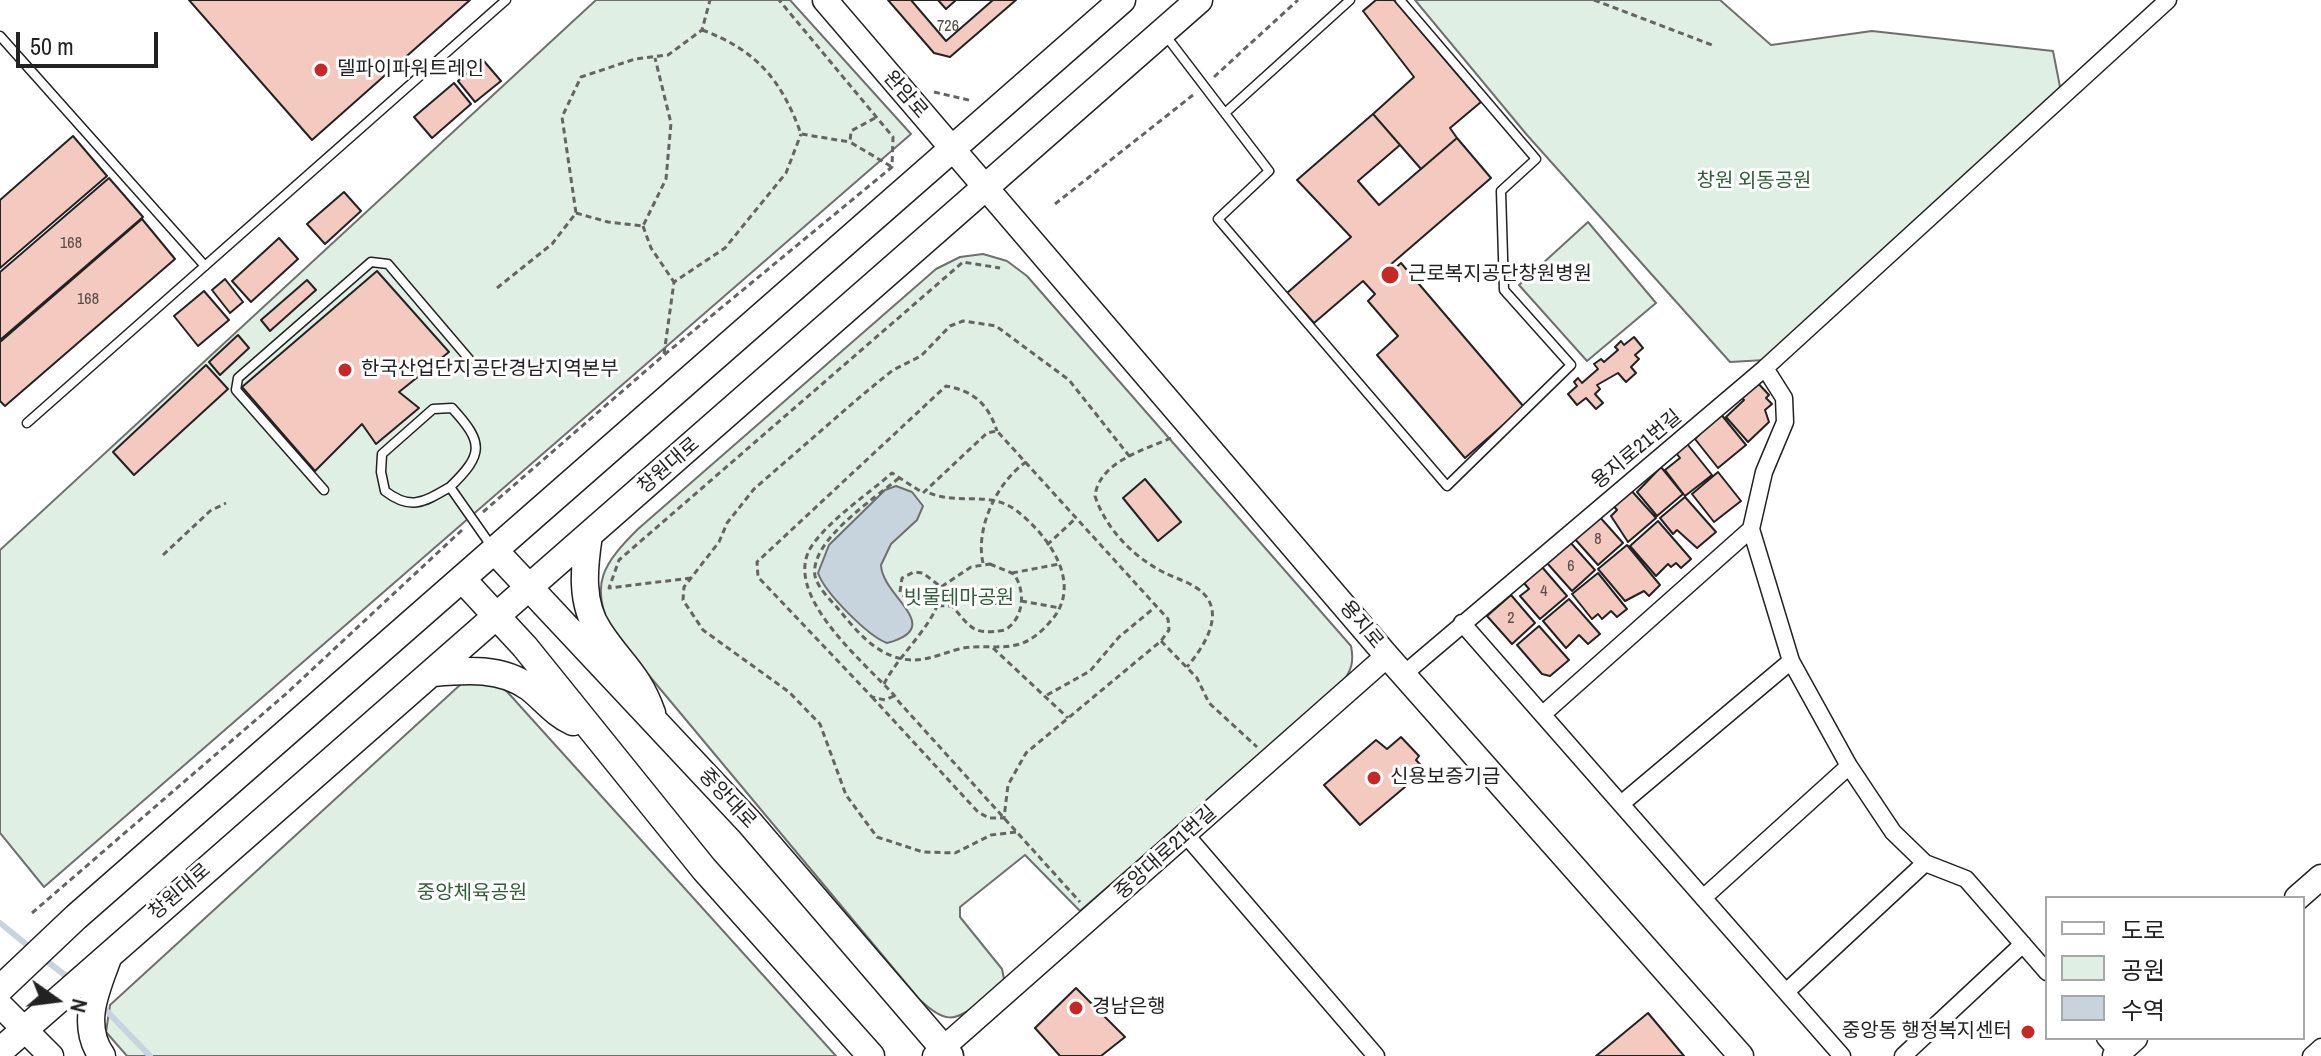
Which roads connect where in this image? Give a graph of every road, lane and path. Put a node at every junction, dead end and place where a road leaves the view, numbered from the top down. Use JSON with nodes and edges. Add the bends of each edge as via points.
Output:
{"nodes":[{"id":1,"x":506,"y":0,"type":"edge"},
{"id":2,"x":710,"y":0,"type":"edge"},
{"id":3,"x":779,"y":0,"type":"edge"},
{"id":4,"x":825,"y":0,"type":"edge"},
{"id":5,"x":1122,"y":0,"type":"edge"},
{"id":6,"x":1199,"y":0,"type":"edge"},
{"id":7,"x":1298,"y":0,"type":"edge"},
{"id":8,"x":1350,"y":0,"type":"edge"},
{"id":9,"x":1400,"y":0,"type":"edge"},
{"id":10,"x":1594,"y":0,"type":"edge"},
{"id":11,"x":2168,"y":0,"type":"edge"},
{"id":12,"x":702,"y":30,"type":"junction"},
{"id":13,"x":1163,"y":32,"type":"junction"},
{"id":14,"x":0,"y":36,"type":"edge"},
{"id":15,"x":1712,"y":45,"type":"dead end"},
{"id":16,"x":655,"y":57,"type":"junction"},
{"id":17,"x":1205,"y":86,"type":"junction"},
{"id":18,"x":927,"y":90,"type":"dead end"},
{"id":19,"x":979,"y":102,"type":"dead end"},
{"id":20,"x":1225,"y":113,"type":"junction"},
{"id":21,"x":877,"y":117,"type":"junction"},
{"id":22,"x":801,"y":134,"type":"junction"},
{"id":23,"x":850,"y":142,"type":"junction"},
{"id":24,"x":953,"y":149,"type":"junction"},
{"id":25,"x":892,"y":167,"type":"junction"},
{"id":26,"x":988,"y":187,"type":"junction"},
{"id":27,"x":1055,"y":204,"type":"dead end"},
{"id":28,"x":576,"y":213,"type":"junction"},
{"id":29,"x":643,"y":226,"type":"junction"},
{"id":30,"x":205,"y":266,"type":"junction"},
{"id":31,"x":1000,"y":268,"type":"dead end"},
{"id":32,"x":674,"y":282,"type":"junction"},
{"id":33,"x":497,"y":288,"type":"dead end"},
{"id":34,"x":664,"y":355,"type":"junction"},
{"id":35,"x":469,"y":359,"type":"dead end"},
{"id":36,"x":1765,"y":368,"type":"junction"},
{"id":37,"x":27,"y":423,"type":"dead end"},
{"id":38,"x":1193,"y":427,"type":"junction"},
{"id":39,"x":997,"y":431,"type":"junction"},
{"id":40,"x":1130,"y":457,"type":"junction"},
{"id":41,"x":1026,"y":462,"type":"junction"},
{"id":42,"x":899,"y":478,"type":"junction"},
{"id":43,"x":450,"y":487,"type":"junction"},
{"id":44,"x":324,"y":490,"type":"dead end"},
{"id":45,"x":925,"y":491,"type":"junction"},
{"id":46,"x":995,"y":499,"type":"junction"},
{"id":47,"x":226,"y":503,"type":"dead end"},
{"id":48,"x":1076,"y":518,"type":"junction"},
{"id":49,"x":475,"y":519,"type":"junction"},
{"id":50,"x":1751,"y":529,"type":"junction"},
{"id":51,"x":589,"y":535,"type":"junction"},
{"id":52,"x":1047,"y":545,"type":"junction"},
{"id":53,"x":495,"y":551,"type":"junction"},
{"id":54,"x":163,"y":555,"type":"dead end"},
{"id":55,"x":1060,"y":564,"type":"junction"},
{"id":56,"x":983,"y":565,"type":"junction"},
{"id":57,"x":1012,"y":573,"type":"junction"},
{"id":58,"x":691,"y":578,"type":"junction"},
{"id":59,"x":464,"y":581,"type":"junction"},
{"id":60,"x":941,"y":587,"type":"junction"},
{"id":61,"x":529,"y":591,"type":"junction"},
{"id":62,"x":941,"y":595,"type":"junction"},
{"id":63,"x":988,"y":596,"type":"dead end"},
{"id":64,"x":1021,"y":601,"type":"junction"},
{"id":65,"x":939,"y":604,"type":"junction"},
{"id":66,"x":1155,"y":607,"type":"junction"},
{"id":67,"x":1060,"y":608,"type":"junction"},
{"id":68,"x":498,"y":617,"type":"junction"},
{"id":69,"x":1462,"y":623,"type":"junction"},
{"id":70,"x":1161,"y":641,"type":"junction"},
{"id":71,"x":993,"y":648,"type":"junction"},
{"id":72,"x":1387,"y":656,"type":"junction"},
{"id":73,"x":899,"y":657,"type":"junction"},
{"id":74,"x":1791,"y":661,"type":"junction"},
{"id":75,"x":1187,"y":667,"type":"junction"},
{"id":76,"x":433,"y":673,"type":"junction"},
{"id":77,"x":1404,"y":674,"type":"junction"},
{"id":78,"x":884,"y":684,"type":"junction"},
{"id":79,"x":894,"y":695,"type":"junction"},
{"id":80,"x":1047,"y":695,"type":"junction"},
{"id":81,"x":872,"y":697,"type":"junction"},
{"id":82,"x":1543,"y":714,"type":"junction"},
{"id":83,"x":1068,"y":718,"type":"junction"},
{"id":84,"x":656,"y":724,"type":"junction"},
{"id":85,"x":591,"y":730,"type":"junction"},
{"id":86,"x":1268,"y":762,"type":"junction"},
{"id":87,"x":1849,"y":766,"type":"junction"},
{"id":88,"x":1621,"y":804,"type":"junction"},
{"id":89,"x":1004,"y":818,"type":"junction"},
{"id":90,"x":1017,"y":832,"type":"junction"},
{"id":91,"x":1186,"y":835,"type":"junction"},
{"id":92,"x":1925,"y":863,"type":"junction"},
{"id":93,"x":2321,"y":877,"type":"edge"},
{"id":94,"x":2299,"y":896,"type":"edge"},
{"id":95,"x":1703,"y":898,"type":"junction"},
{"id":96,"x":32,"y":913,"type":"dead end"},
{"id":97,"x":1092,"y":918,"type":"junction"},
{"id":98,"x":2023,"y":944,"type":"junction"},
{"id":99,"x":109,"y":955,"type":"junction"},
{"id":100,"x":2045,"y":970,"type":"edge"},
{"id":101,"x":0,"y":989,"type":"edge"},
{"id":102,"x":1786,"y":992,"type":"junction"},
{"id":103,"x":0,"y":1005,"type":"edge"},
{"id":104,"x":29,"y":1026,"type":"junction"},
{"id":105,"x":96,"y":1047,"type":"edge"},
{"id":106,"x":2321,"y":1047,"type":"edge"},
{"id":107,"x":0,"y":1051,"type":"edge"},
{"id":108,"x":942,"y":1054,"type":"edge"},
{"id":109,"x":1739,"y":1055,"type":"edge"},
{"id":110,"x":51,"y":1056,"type":"edge"},
{"id":111,"x":871,"y":1056,"type":"edge"},
{"id":112,"x":1376,"y":1056,"type":"edge"},
{"id":113,"x":1842,"y":1056,"type":"edge"},
{"id":114,"x":1903,"y":1056,"type":"edge"},
{"id":115,"x":2311,"y":1056,"type":"edge"}],
"edges":[{"from":1,"to":30,"type":"lane"},
{"from":2,"to":12,"type":"path"},
{"from":3,"to":21,"type":"path"},
{"from":4,"to":24,"type":"main road","name":"완암로"},
{"from":5,"to":24,"type":"main road"},
{"from":6,"to":13,"type":"main road","name":"창원대로"},
{"from":7,"to":17,"type":"path"},
{"from":8,"to":20,"type":"lane"},
{"from":9,"to":20,"type":"lane","via":[[1536,159],[1501,191],[1504,290],[1571,365],[1447,486],[1218,219],[1269,171]]},
{"from":10,"to":15,"type":"path"},
{"from":11,"to":36,"type":"street","name":"용지로21번길"},
{"from":12,"to":16,"type":"path","via":[[668,55]]},
{"from":12,"to":22,"type":"path","via":[[720,36],[766,68],[787,96]]},
{"from":13,"to":17,"type":"lane"},
{"from":13,"to":26,"type":"main road","name":"창원대로"},
{"from":14,"to":30,"type":"lane"},
{"from":16,"to":28,"type":"path","via":[[581,77],[562,117]]},
{"from":16,"to":29,"type":"path","via":[[671,123],[666,179]]},
{"from":17,"to":20,"type":"lane"},
{"from":17,"to":27,"type":"path"},
{"from":18,"to":19,"type":"path"},
{"from":21,"to":23,"type":"path","via":[[851,131]]},
{"from":21,"to":25,"type":"path","via":[[893,137]]},
{"from":22,"to":23,"type":"path"},
{"from":22,"to":32,"type":"path","via":[[786,173],[725,248]]},
{"from":23,"to":25,"type":"path"},
{"from":24,"to":26,"type":"main road","name":"완암로"},
{"from":24,"to":53,"type":"main road"},
{"from":25,"to":34,"type":"path"},
{"from":26,"to":38,"type":"main road","name":"용지로"},
{"from":26,"to":51,"type":"main road","name":"창원대로"},
{"from":28,"to":29,"type":"path"},
{"from":28,"to":33,"type":"path","via":[[552,244]]},
{"from":29,"to":32,"type":"path"},
{"from":30,"to":37,"type":"lane"},
{"from":31,"to":58,"type":"path","via":[[963,262],[619,560],[609,588]]},
{"from":32,"to":34,"type":"path"},
{"from":34,"to":49,"type":"path"},
{"from":35,"to":44,"type":"lane","via":[[388,264],[371,262],[238,378],[236,390]]},
{"from":36,"to":50,"type":"street","via":[[1784,398],[1785,422],[1764,472]]},
{"from":36,"to":69,"type":"street","name":"용지로21번길"},
{"from":38,"to":40,"type":"path"},
{"from":38,"to":72,"type":"main road","name":"용지로"},
{"from":39,"to":41,"type":"path"},
{"from":39,"to":45,"type":"path","via":[[987,433]]},
{"from":39,"to":81,"type":"path","via":[[980,400],[946,386],[757,562],[758,577]]},
{"from":40,"to":58,"type":"path","via":[[1069,380],[996,326],[963,321],[950,326],[921,356],[893,370],[754,489]]},
{"from":40,"to":75,"type":"path","via":[[1100,477],[1095,496],[1107,523],[1137,555],[1204,594],[1211,607],[1208,638]]},
{"from":41,"to":46,"type":"path"},
{"from":41,"to":48,"type":"path"},
{"from":42,"to":45,"type":"path"},
{"from":42,"to":73,"type":"path","via":[[839,528],[815,568],[819,586],[858,632]]},
{"from":42,"to":78,"type":"path","via":[[892,473],[818,538],[803,568],[817,608]]},
{"from":43,"to":43,"type":"lane","via":[[473,465],[478,447],[472,430],[452,408],[433,409],[382,454],[385,491],[400,503],[423,502]]},
{"from":43,"to":49,"type":"lane"},
{"from":45,"to":46,"type":"path","via":[[957,502]]},
{"from":46,"to":52,"type":"path","via":[[1018,511]]},
{"from":46,"to":56,"type":"path","via":[[981,545]]},
{"from":47,"to":54,"type":"path","via":[[210,511]]},
{"from":48,"to":52,"type":"path"},
{"from":48,"to":66,"type":"path"},
{"from":49,"to":53,"type":"lane"},
{"from":49,"to":96,"type":"path","via":[[287,693]]},
{"from":50,"to":74,"type":"street"},
{"from":50,"to":82,"type":"street"},
{"from":51,"to":61,"type":"main road","name":"창원대로"},
{"from":51,"to":84,"type":"main road","via":[[584,575],[590,615],[641,682]]},
{"from":52,"to":55,"type":"path"},
{"from":53,"to":59,"type":"main road"},
{"from":53,"to":61,"type":"main road","name":"중앙대로"},
{"from":55,"to":57,"type":"path"},
{"from":55,"to":67,"type":"path","via":[[1066,581]]},
{"from":56,"to":57,"type":"path"},
{"from":56,"to":60,"type":"path"},
{"from":57,"to":64,"type":"path","via":[[1022,591]]},
{"from":58,"to":90,"type":"path","via":[[683,600],[689,613],[724,648],[789,692],[820,724],[846,795],[877,837],[923,852],[955,853],[991,835]]},
{"from":59,"to":68,"type":"main road"},
{"from":59,"to":101,"type":"main road"},
{"from":60,"to":62,"type":"path"},
{"from":60,"to":65,"type":"path","via":[[914,572],[899,586],[912,605]]},
{"from":61,"to":68,"type":"main road","name":"창원대로"},
{"from":61,"to":84,"type":"main road","name":"중앙대로"},
{"from":62,"to":63,"type":"path"},
{"from":62,"to":65,"type":"path"},
{"from":64,"to":65,"type":"path","via":[[1011,627],[995,632],[965,625],[952,606]]},
{"from":64,"to":67,"type":"path"},
{"from":65,"to":73,"type":"path"},
{"from":66,"to":70,"type":"path","via":[[1170,625]]},
{"from":66,"to":80,"type":"path","via":[[1090,671]]},
{"from":67,"to":71,"type":"path","via":[[1031,639]]},
{"from":68,"to":76,"type":"main road","name":"창원대로"},
{"from":68,"to":85,"type":"main road"},
{"from":69,"to":77,"type":"street","name":"용지로21번길"},
{"from":69,"to":82,"type":"street"},
{"from":70,"to":75,"type":"path"},
{"from":70,"to":83,"type":"path"},
{"from":71,"to":73,"type":"path","via":[[961,648],[921,660]]},
{"from":71,"to":80,"type":"path"},
{"from":72,"to":77,"type":"main road","name":"용지로"},
{"from":72,"to":86,"type":"street","name":"중앙대로21번길"},
{"from":73,"to":78,"type":"path"},
{"from":74,"to":87,"type":"street"},
{"from":74,"to":88,"type":"street"},
{"from":75,"to":86,"type":"path","via":[[1209,703],[1245,733]]},
{"from":76,"to":85,"type":"main road","via":[[481,671],[513,678],[558,715]]},
{"from":76,"to":99,"type":"main road","name":"창원대로"},
{"from":77,"to":109,"type":"main road","name":"용지로"},
{"from":78,"to":79,"type":"path"},
{"from":79,"to":81,"type":"path","via":[[885,700]]},
{"from":79,"to":89,"type":"path"},
{"from":80,"to":83,"type":"path"},
{"from":81,"to":89,"type":"path","via":[[978,812]]},
{"from":82,"to":88,"type":"street"},
{"from":83,"to":89,"type":"path","via":[[1019,763],[1005,797]]},
{"from":84,"to":108,"type":"main road","name":"중앙대로","via":[[749,822]]},
{"from":85,"to":111,"type":"main road","via":[[704,869]]},
{"from":86,"to":91,"type":"street","name":"중앙대로21번길"},
{"from":87,"to":92,"type":"street","via":[[1893,832]]},
{"from":87,"to":95,"type":"street"},
{"from":88,"to":95,"type":"street"},
{"from":89,"to":90,"type":"path"},
{"from":90,"to":97,"type":"path"},
{"from":91,"to":97,"type":"street","name":"중앙대로21번길"},
{"from":91,"to":112,"type":"street"},
{"from":92,"to":98,"type":"street","via":[[1966,879]]},
{"from":92,"to":102,"type":"street"},
{"from":93,"to":94,"type":"main road"},
{"from":95,"to":102,"type":"street"},
{"from":97,"to":108,"type":"street","name":"중앙대로21번길"},
{"from":98,"to":100,"type":"street"},
{"from":98,"to":114,"type":"street"},
{"from":99,"to":104,"type":"main road","name":"창원대로"},
{"from":99,"to":105,"type":"main road","via":[[91,1012]]},
{"from":102,"to":113,"type":"street"},
{"from":103,"to":104,"type":"main road"},
{"from":104,"to":107,"type":"main road"},
{"from":104,"to":110,"type":"main road"},
{"from":106,"to":115,"type":"street"}]}
